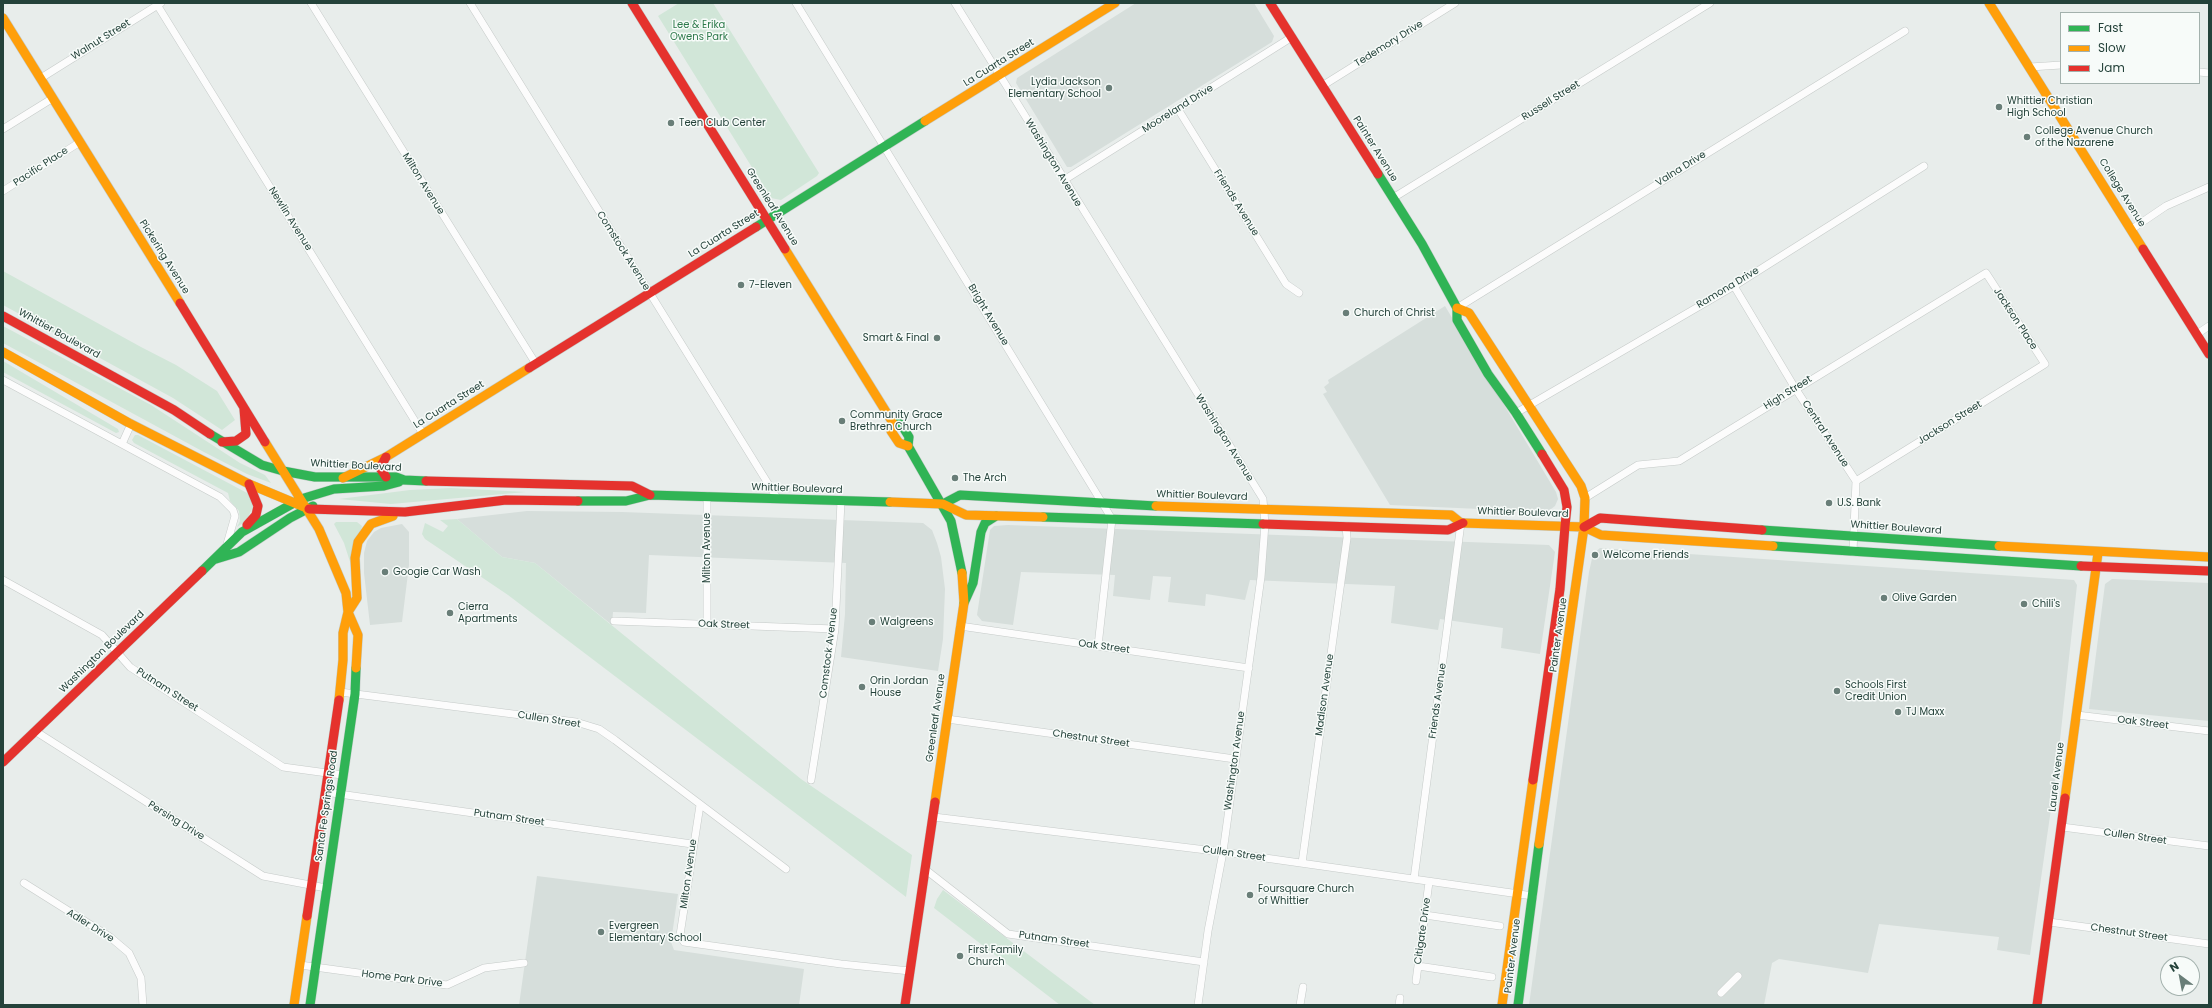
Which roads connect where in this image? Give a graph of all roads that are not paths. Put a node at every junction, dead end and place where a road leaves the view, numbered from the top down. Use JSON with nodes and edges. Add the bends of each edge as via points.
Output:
{"nodes":[{"id":1,"x":311,"y":3,"type":"edge"},
{"id":2,"x":470,"y":3,"type":"edge"},
{"id":3,"x":632,"y":3,"type":"edge"},
{"id":4,"x":796,"y":3,"type":"edge"},
{"id":5,"x":955,"y":3,"type":"edge"},
{"id":6,"x":1270,"y":3,"type":"edge"},
{"id":7,"x":1455,"y":3,"type":"edge"},
{"id":8,"x":1710,"y":3,"type":"edge"},
{"id":9,"x":1989,"y":3,"type":"edge"},
{"id":10,"x":158,"y":4,"type":"edge"},
{"id":11,"x":1112,"y":4,"type":"edge"},
{"id":12,"x":3,"y":18,"type":"edge"},
{"id":13,"x":1905,"y":31,"type":"dead end"},
{"id":14,"x":1292,"y":37,"type":"junction"},
{"id":15,"x":2060,"y":66,"type":"edge"},
{"id":16,"x":2030,"y":67,"type":"junction"},
{"id":17,"x":1000,"y":75,"type":"junction"},
{"id":18,"x":41,"y":78,"type":"junction"},
{"id":19,"x":1322,"y":86,"type":"junction"},
{"id":20,"x":53,"y":98,"type":"junction"},
{"id":21,"x":1178,"y":109,"type":"junction"},
{"id":22,"x":3,"y":129,"type":"edge"},
{"id":23,"x":80,"y":142,"type":"junction"},
{"id":24,"x":886,"y":146,"type":"junction"},
{"id":25,"x":1924,"y":166,"type":"dead end"},
{"id":26,"x":1064,"y":180,"type":"junction"},
{"id":27,"x":2209,"y":187,"type":"edge"},
{"id":28,"x":3,"y":191,"type":"edge"},
{"id":29,"x":1393,"y":198,"type":"junction"},
{"id":30,"x":767,"y":220,"type":"junction"},
{"id":31,"x":2132,"y":230,"type":"junction"},
{"id":32,"x":1986,"y":273,"type":"joint"},
{"id":33,"x":1734,"y":286,"type":"junction"},
{"id":34,"x":650,"y":293,"type":"junction"},
{"id":35,"x":1299,"y":294,"type":"dead end"},
{"id":36,"x":1457,"y":308,"type":"junction"},
{"id":37,"x":3,"y":316,"type":"edge"},
{"id":38,"x":2209,"y":326,"type":"edge"},
{"id":39,"x":2197,"y":334,"type":"junction"},
{"id":40,"x":3,"y":352,"type":"edge"},
{"id":41,"x":2209,"y":354,"type":"edge"},
{"id":42,"x":536,"y":364,"type":"junction"},
{"id":43,"x":2045,"y":364,"type":"joint"},
{"id":44,"x":3,"y":380,"type":"edge"},
{"id":45,"x":1795,"y":388,"type":"junction"},
{"id":46,"x":1529,"y":404,"type":"junction"},
{"id":47,"x":244,"y":409,"type":"junction"},
{"id":48,"x":1516,"y":413,"type":"junction"},
{"id":49,"x":131,"y":424,"type":"junction"},
{"id":50,"x":423,"y":434,"type":"junction"},
{"id":51,"x":222,"y":442,"type":"junction"},
{"id":52,"x":122,"y":444,"type":"junction"},
{"id":53,"x":386,"y":457,"type":"junction"},
{"id":54,"x":283,"y":471,"type":"junction"},
{"id":55,"x":341,"y":478,"type":"junction"},
{"id":56,"x":1856,"y":481,"type":"junction"},
{"id":57,"x":385,"y":482,"type":"junction"},
{"id":58,"x":249,"y":484,"type":"junction"},
{"id":59,"x":650,"y":495,"type":"junction"},
{"id":60,"x":707,"y":496,"type":"junction"},
{"id":61,"x":777,"y":498,"type":"junction"},
{"id":62,"x":1585,"y":498,"type":"junction"},
{"id":63,"x":297,"y":500,"type":"junction"},
{"id":64,"x":841,"y":501,"type":"junction"},
{"id":65,"x":943,"y":504,"type":"junction"},
{"id":66,"x":1103,"y":504,"type":"junction"},
{"id":67,"x":307,"y":509,"type":"junction"},
{"id":68,"x":1264,"y":509,"type":"junction"},
{"id":69,"x":405,"y":512,"type":"junction"},
{"id":70,"x":996,"y":516,"type":"junction"},
{"id":71,"x":1112,"y":519,"type":"junction"},
{"id":72,"x":1461,"y":523,"type":"junction"},
{"id":73,"x":1265,"y":524,"type":"junction"},
{"id":74,"x":1346,"y":526,"type":"junction"},
{"id":75,"x":1565,"y":526,"type":"junction"},
{"id":76,"x":1584,"y":527,"type":"junction"},
{"id":77,"x":242,"y":532,"type":"junction"},
{"id":78,"x":1854,"y":536,"type":"junction"},
{"id":79,"x":225,"y":548,"type":"junction"},
{"id":80,"x":1853,"y":552,"type":"junction"},
{"id":81,"x":2098,"y":553,"type":"junction"},
{"id":82,"x":2209,"y":557,"type":"edge"},
{"id":83,"x":216,"y":559,"type":"junction"},
{"id":84,"x":2096,"y":567,"type":"junction"},
{"id":85,"x":2209,"y":571,"type":"edge"},
{"id":86,"x":3,"y":580,"type":"edge"},
{"id":87,"x":964,"y":603,"type":"junction"},
{"id":88,"x":348,"y":612,"type":"junction"},
{"id":89,"x":614,"y":621,"type":"dead end"},
{"id":90,"x":706,"y":624,"type":"junction"},
{"id":91,"x":960,"y":626,"type":"junction"},
{"id":92,"x":835,"y":628,"type":"junction"},
{"id":93,"x":1098,"y":646,"type":"junction"},
{"id":94,"x":117,"y":652,"type":"junction"},
{"id":95,"x":1249,"y":668,"type":"junction"},
{"id":96,"x":340,"y":692,"type":"junction"},
{"id":97,"x":355,"y":694,"type":"junction"},
{"id":98,"x":2077,"y":715,"type":"junction"},
{"id":99,"x":946,"y":720,"type":"junction"},
{"id":100,"x":35,"y":731,"type":"junction"},
{"id":101,"x":2209,"y":731,"type":"edge"},
{"id":102,"x":1235,"y":759,"type":"junction"},
{"id":103,"x":3,"y":762,"type":"edge"},
{"id":104,"x":326,"y":773,"type":"junction"},
{"id":105,"x":342,"y":775,"type":"junction"},
{"id":106,"x":811,"y":780,"type":"dead end"},
{"id":107,"x":325,"y":792,"type":"junction"},
{"id":108,"x":340,"y":794,"type":"junction"},
{"id":109,"x":1531,"y":803,"type":"junction"},
{"id":110,"x":700,"y":805,"type":"junction"},
{"id":111,"x":934,"y":817,"type":"junction"},
{"id":112,"x":2062,"y":827,"type":"junction"},
{"id":113,"x":692,"y":844,"type":"junction"},
{"id":114,"x":2209,"y":846,"type":"edge"},
{"id":115,"x":1538,"y":851,"type":"junction"},
{"id":116,"x":1223,"y":852,"type":"junction"},
{"id":117,"x":1302,"y":863,"type":"junction"},
{"id":118,"x":786,"y":869,"type":"dead end"},
{"id":119,"x":926,"y":870,"type":"junction"},
{"id":120,"x":1414,"y":879,"type":"junction"},
{"id":121,"x":1429,"y":882,"type":"junction"},
{"id":122,"x":24,"y":883,"type":"dead end"},
{"id":123,"x":311,"y":885,"type":"junction"},
{"id":124,"x":326,"y":888,"type":"junction"},
{"id":125,"x":1519,"y":894,"type":"junction"},
{"id":126,"x":1533,"y":896,"type":"junction"},
{"id":127,"x":1425,"y":915,"type":"junction"},
{"id":128,"x":2049,"y":922,"type":"junction"},
{"id":129,"x":1500,"y":926,"type":"dead end"},
{"id":130,"x":2209,"y":944,"type":"edge"},
{"id":131,"x":1204,"y":962,"type":"junction"},
{"id":132,"x":524,"y":963,"type":"dead end"},
{"id":133,"x":300,"y":965,"type":"junction"},
{"id":134,"x":1418,"y":966,"type":"junction"},
{"id":135,"x":315,"y":968,"type":"junction"},
{"id":136,"x":910,"y":971,"type":"junction"},
{"id":137,"x":1738,"y":976,"type":"dead end"},
{"id":138,"x":1492,"y":977,"type":"dead end"},
{"id":139,"x":1416,"y":981,"type":"dead end"},
{"id":140,"x":1303,"y":987,"type":"dead end"},
{"id":141,"x":1721,"y":993,"type":"dead end"},
{"id":142,"x":143,"y":1005,"type":"edge"},
{"id":143,"x":294,"y":1005,"type":"edge"},
{"id":144,"x":310,"y":1005,"type":"edge"},
{"id":145,"x":905,"y":1005,"type":"edge"},
{"id":146,"x":1198,"y":1005,"type":"edge"},
{"id":147,"x":1300,"y":1005,"type":"edge"},
{"id":148,"x":1502,"y":1005,"type":"edge"},
{"id":149,"x":1518,"y":1005,"type":"edge"},
{"id":150,"x":2038,"y":1005,"type":"edge"}],
"edges":[{"from":1,"to":42,"type":"street","name":"Milton Avenue"},
{"from":2,"to":34,"type":"street","name":"Comstock Avenue"},
{"from":3,"to":30,"type":"main road","name":"Greenleaf Avenue"},
{"from":4,"to":24,"type":"street","name":"Bright Avenue"},
{"from":5,"to":17,"type":"street","name":"Washington Avenue"},
{"from":6,"to":14,"type":"main road","name":"Painter Avenue"},
{"from":7,"to":19,"type":"street","name":"Tedemory Drive"},
{"from":8,"to":29,"type":"street","name":"Russell Street"},
{"from":9,"to":16,"type":"main road","name":"College Avenue"},
{"from":10,"to":18,"type":"street","name":"Walnut Street"},
{"from":10,"to":50,"type":"street","name":"Newlin Avenue"},
{"from":11,"to":17,"type":"main road","name":"La Cuarta Street"},
{"from":12,"to":18,"type":"main road","name":"Pickering Avenue"},
{"from":13,"to":36,"type":"street","name":"Valna Drive"},
{"from":14,"to":19,"type":"main road","name":"Painter Avenue"},
{"from":14,"to":21,"type":"street","name":"Mooreland Drive"},
{"from":15,"to":16,"type":"street"},
{"from":16,"to":31,"type":"main road","name":"College Avenue"},
{"from":17,"to":24,"type":"main road","name":"La Cuarta Street"},
{"from":17,"to":26,"type":"street","name":"Washington Avenue"},
{"from":18,"to":20,"type":"main road","name":"Pickering Avenue"},
{"from":19,"to":29,"type":"main road","name":"Painter Avenue"},
{"from":20,"to":22,"type":"street"},
{"from":20,"to":23,"type":"main road","name":"Pickering Avenue"},
{"from":21,"to":26,"type":"street","name":"Mooreland Drive"},
{"from":21,"to":35,"type":"street","name":"Friends Avenue","via":[[1286,284]]},
{"from":23,"to":28,"type":"street","name":"Pacific Place"},
{"from":23,"to":47,"type":"main road","name":"Pickering Avenue"},
{"from":24,"to":30,"type":"main road","name":"La Cuarta Street"},
{"from":24,"to":66,"type":"street","name":"Bright Avenue"},
{"from":25,"to":33,"type":"street","name":"Ramona Drive"},
{"from":26,"to":68,"type":"street","name":"Washington Avenue","via":[[1263,499]]},
{"from":27,"to":31,"type":"street","via":[[2166,206]]},
{"from":29,"to":36,"type":"main road","name":"Painter Avenue"},
{"from":30,"to":34,"type":"main road","name":"La Cuarta Street"},
{"from":30,"to":65,"type":"main road","name":"Greenleaf Avenue","via":[[893,423],[891,431],[899,443],[908,446]]},
{"from":31,"to":39,"type":"main road","name":"College Avenue"},
{"from":32,"to":43,"type":"street","name":"Jackson Place"},
{"from":32,"to":45,"type":"street","name":"High Street"},
{"from":33,"to":45,"type":"street","name":"Central Avenue"},
{"from":33,"to":46,"type":"street","name":"Ramona Drive"},
{"from":34,"to":42,"type":"main road","name":"La Cuarta Street"},
{"from":34,"to":61,"type":"street","name":"Comstock Avenue"},
{"from":36,"to":46,"type":"main road","name":"Painter Avenue","via":[[1469,313]]},
{"from":36,"to":48,"type":"main road","name":"Painter Avenue","via":[[1457,320],[1488,374]]},
{"from":37,"to":51,"type":"main road","name":"Whittier Boulevard","via":[[174,410]]},
{"from":38,"to":39,"type":"street"},
{"from":39,"to":41,"type":"main road","name":"College Avenue"},
{"from":40,"to":49,"type":"main road","name":"Whittier Boulevard"},
{"from":42,"to":50,"type":"main road","name":"La Cuarta Street"},
{"from":43,"to":56,"type":"street","name":"Jackson Street"},
{"from":44,"to":52,"type":"street"},
{"from":45,"to":56,"type":"street","name":"Central Avenue"},
{"from":45,"to":62,"type":"street","name":"High Street","via":[[1679,461],[1638,466]]},
{"from":46,"to":48,"type":"street","name":"Ramona Drive"},
{"from":46,"to":62,"type":"main road","name":"Painter Avenue"},
{"from":47,"to":51,"type":"main road","via":[[246,434],[236,441]]},
{"from":47,"to":54,"type":"main road","name":"Pickering Avenue"},
{"from":48,"to":75,"type":"main road","name":"Painter Avenue","via":[[1564,490]]},
{"from":49,"to":52,"type":"street"},
{"from":49,"to":58,"type":"main road","name":"Whittier Boulevard"},
{"from":50,"to":53,"type":"main road","name":"La Cuarta Street"},
{"from":51,"to":54,"type":"main road","name":"Whittier Boulevard","via":[[262,465]]},
{"from":52,"to":79,"type":"street","via":[[227,503],[235,516]]},
{"from":53,"to":55,"type":"main road","name":"La Cuarta Street"},
{"from":53,"to":57,"type":"main road","via":[[380,468]]},
{"from":54,"to":55,"type":"main road","name":"Whittier Boulevard","via":[[315,477]]},
{"from":54,"to":63,"type":"main road","name":"Pickering Avenue"},
{"from":55,"to":57,"type":"main road","name":"Whittier Boulevard"},
{"from":56,"to":78,"type":"street"},
{"from":57,"to":59,"type":"main road","name":"Whittier Boulevard","via":[[404,480],[632,486]]},
{"from":57,"to":63,"type":"main road","name":"Washington Boulevard","via":[[334,489]]},
{"from":57,"to":67,"type":"main road","name":"Washington Boulevard","via":[[374,491],[332,497]]},
{"from":58,"to":63,"type":"main road","name":"Whittier Boulevard"},
{"from":58,"to":77,"type":"main road","via":[[258,506],[256,516]]},
{"from":59,"to":60,"type":"main road","name":"Whittier Boulevard"},
{"from":59,"to":69,"type":"main road","name":"Whittier Boulevard","via":[[626,501],[506,500]]},
{"from":60,"to":61,"type":"main road","name":"Whittier Boulevard"},
{"from":60,"to":90,"type":"street","name":"Milton Avenue"},
{"from":61,"to":64,"type":"main road","name":"Whittier Boulevard"},
{"from":62,"to":76,"type":"main road","name":"Painter Avenue"},
{"from":63,"to":67,"type":"main road","name":"Whittier Boulevard"},
{"from":63,"to":77,"type":"main road","name":"Washington Boulevard"},
{"from":64,"to":65,"type":"main road","name":"Whittier Boulevard"},
{"from":64,"to":92,"type":"street","name":"Comstock Avenue"},
{"from":65,"to":66,"type":"main road","name":"Whittier Boulevard","via":[[960,495]]},
{"from":65,"to":70,"type":"main road","name":"Whittier Boulevard","via":[[966,515]]},
{"from":65,"to":87,"type":"main road","name":"Greenleaf Avenue","via":[[956,538],[964,581]]},
{"from":66,"to":68,"type":"main road","name":"Whittier Boulevard"},
{"from":66,"to":71,"type":"street","name":"Bright Avenue"},
{"from":67,"to":69,"type":"main road","name":"Whittier Boulevard"},
{"from":67,"to":83,"type":"main road","name":"Washington Boulevard","via":[[239,552]]},
{"from":67,"to":88,"type":"main road","name":"Santa Fe Springs Road","via":[[340,575],[346,593]]},
{"from":68,"to":72,"type":"main road","name":"Whittier Boulevard","via":[[1451,515]]},
{"from":68,"to":73,"type":"street","name":"Washington Avenue"},
{"from":69,"to":88,"type":"main road","via":[[371,524],[358,542],[355,558],[357,598]]},
{"from":70,"to":71,"type":"main road","name":"Whittier Boulevard"},
{"from":70,"to":87,"type":"main road","via":[[985,523],[981,532],[973,583]]},
{"from":71,"to":73,"type":"main road","name":"Whittier Boulevard"},
{"from":71,"to":93,"type":"street"},
{"from":72,"to":74,"type":"main road","name":"Whittier Boulevard","via":[[1448,530]]},
{"from":72,"to":75,"type":"main road","name":"Whittier Boulevard"},
{"from":72,"to":120,"type":"street","name":"Friends Avenue"},
{"from":73,"to":74,"type":"main road","name":"Whittier Boulevard"},
{"from":73,"to":95,"type":"street","name":"Washington Avenue"},
{"from":74,"to":117,"type":"street","name":"Madison Avenue","via":[[1347,538]]},
{"from":75,"to":76,"type":"main road","name":"Whittier Boulevard"},
{"from":75,"to":109,"type":"main road","name":"Painter Avenue","via":[[1563,571]]},
{"from":76,"to":78,"type":"main road","name":"Whittier Boulevard","via":[[1600,518]]},
{"from":76,"to":80,"type":"main road","name":"Whittier Boulevard","via":[[1600,535]]},
{"from":76,"to":115,"type":"main road","name":"Painter Avenue"},
{"from":77,"to":79,"type":"main road","name":"Washington Boulevard"},
{"from":78,"to":80,"type":"street"},
{"from":78,"to":81,"type":"main road","name":"Whittier Boulevard"},
{"from":79,"to":83,"type":"main road","name":"Washington Boulevard"},
{"from":80,"to":84,"type":"main road","name":"Whittier Boulevard"},
{"from":81,"to":82,"type":"main road","name":"Whittier Boulevard"},
{"from":81,"to":84,"type":"main road","name":"Laurel Avenue"},
{"from":83,"to":94,"type":"main road","name":"Washington Boulevard"},
{"from":84,"to":85,"type":"main road","name":"Whittier Boulevard"},
{"from":84,"to":98,"type":"main road","name":"Laurel Avenue"},
{"from":86,"to":94,"type":"street","name":"Putnam Street","via":[[102,635]]},
{"from":87,"to":91,"type":"main road","name":"Greenleaf Avenue"},
{"from":88,"to":96,"type":"main road","name":"Santa Fe Springs Road","via":[[343,633]]},
{"from":88,"to":97,"type":"main road","name":"Santa Fe Springs Road","via":[[358,635]]},
{"from":89,"to":90,"type":"street","name":"Oak Street"},
{"from":90,"to":92,"type":"street","name":"Oak Street"},
{"from":91,"to":93,"type":"street","name":"Oak Street"},
{"from":91,"to":99,"type":"main road","name":"Greenleaf Avenue"},
{"from":92,"to":106,"type":"street","name":"Comstock Avenue"},
{"from":93,"to":95,"type":"street","name":"Oak Street"},
{"from":94,"to":100,"type":"main road","name":"Washington Boulevard"},
{"from":94,"to":104,"type":"street","name":"Putnam Street","via":[[130,667],[283,767]]},
{"from":95,"to":102,"type":"street","name":"Washington Avenue"},
{"from":96,"to":97,"type":"street","name":"Cullen Street"},
{"from":96,"to":104,"type":"main road","name":"Santa Fe Springs Road"},
{"from":97,"to":105,"type":"main road","name":"Santa Fe Springs Road"},
{"from":97,"to":110,"type":"street","name":"Cullen Street","via":[[576,722],[598,729]]},
{"from":98,"to":101,"type":"street","name":"Oak Street"},
{"from":98,"to":112,"type":"main road","name":"Laurel Avenue"},
{"from":99,"to":102,"type":"street","name":"Chestnut Street"},
{"from":99,"to":111,"type":"main road","name":"Greenleaf Avenue"},
{"from":100,"to":103,"type":"main road","name":"Washington Boulevard"},
{"from":100,"to":123,"type":"street","name":"Persing Drive","via":[[263,876]]},
{"from":102,"to":116,"type":"street","name":"Washington Avenue"},
{"from":104,"to":105,"type":"street","name":"Putnam Street"},
{"from":104,"to":107,"type":"main road","name":"Santa Fe Springs Road"},
{"from":105,"to":108,"type":"main road","name":"Santa Fe Springs Road"},
{"from":107,"to":108,"type":"street","name":"Putnam Street"},
{"from":107,"to":123,"type":"main road","name":"Santa Fe Springs Road"},
{"from":108,"to":113,"type":"street","name":"Putnam Street"},
{"from":108,"to":124,"type":"main road","name":"Santa Fe Springs Road"},
{"from":109,"to":115,"type":"main road","via":[[1537,812],[1533,842]]},
{"from":109,"to":125,"type":"main road","name":"Painter Avenue"},
{"from":110,"to":113,"type":"street","name":"Milton Avenue"},
{"from":110,"to":118,"type":"street","name":"Cullen Street"},
{"from":111,"to":116,"type":"street","name":"Cullen Street"},
{"from":111,"to":119,"type":"main road","name":"Greenleaf Avenue"},
{"from":112,"to":114,"type":"street","name":"Cullen Street"},
{"from":112,"to":128,"type":"main road","name":"Laurel Avenue"},
{"from":113,"to":136,"type":"street","name":"Milton Avenue","via":[[680,935],[684,942]]},
{"from":115,"to":126,"type":"main road","name":"Painter Avenue"},
{"from":116,"to":117,"type":"street","name":"Cullen Street"},
{"from":116,"to":131,"type":"street","name":"Washington Avenue"},
{"from":117,"to":120,"type":"street","name":"Cullen Street"},
{"from":119,"to":131,"type":"street","name":"Putnam Street","via":[[1008,934]]},
{"from":119,"to":136,"type":"main road","name":"Greenleaf Avenue"},
{"from":120,"to":121,"type":"street","name":"Cullen Street"},
{"from":121,"to":125,"type":"street","name":"Cullen Street"},
{"from":121,"to":127,"type":"street","name":"Citigate Drive"},
{"from":122,"to":142,"type":"street","name":"Adler Drive","via":[[110,937],[129,953],[141,978]]},
{"from":123,"to":124,"type":"street","name":"Persing Drive"},
{"from":123,"to":133,"type":"main road","name":"Santa Fe Springs Road"},
{"from":124,"to":135,"type":"main road","name":"Santa Fe Springs Road"},
{"from":125,"to":126,"type":"street","name":"Cullen Street"},
{"from":125,"to":148,"type":"main road","name":"Painter Avenue"},
{"from":126,"to":149,"type":"main road","name":"Painter Avenue"},
{"from":127,"to":129,"type":"street"},
{"from":127,"to":134,"type":"street","name":"Citigate Drive"},
{"from":128,"to":130,"type":"street","name":"Chestnut Street"},
{"from":128,"to":150,"type":"main road","name":"Laurel Avenue"},
{"from":131,"to":146,"type":"street","name":"Washington Avenue"},
{"from":132,"to":135,"type":"street","name":"Home Park Drive","via":[[484,968],[447,985]]},
{"from":133,"to":135,"type":"street","name":"Home Park Drive"},
{"from":133,"to":143,"type":"main road","name":"Santa Fe Springs Road"},
{"from":134,"to":138,"type":"street"},
{"from":134,"to":139,"type":"street","name":"Citigate Drive"},
{"from":135,"to":144,"type":"main road","name":"Santa Fe Springs Road"},
{"from":136,"to":145,"type":"main road","name":"Greenleaf Avenue"},
{"from":137,"to":141,"type":"street"},
{"from":140,"to":147,"type":"street"}]}
